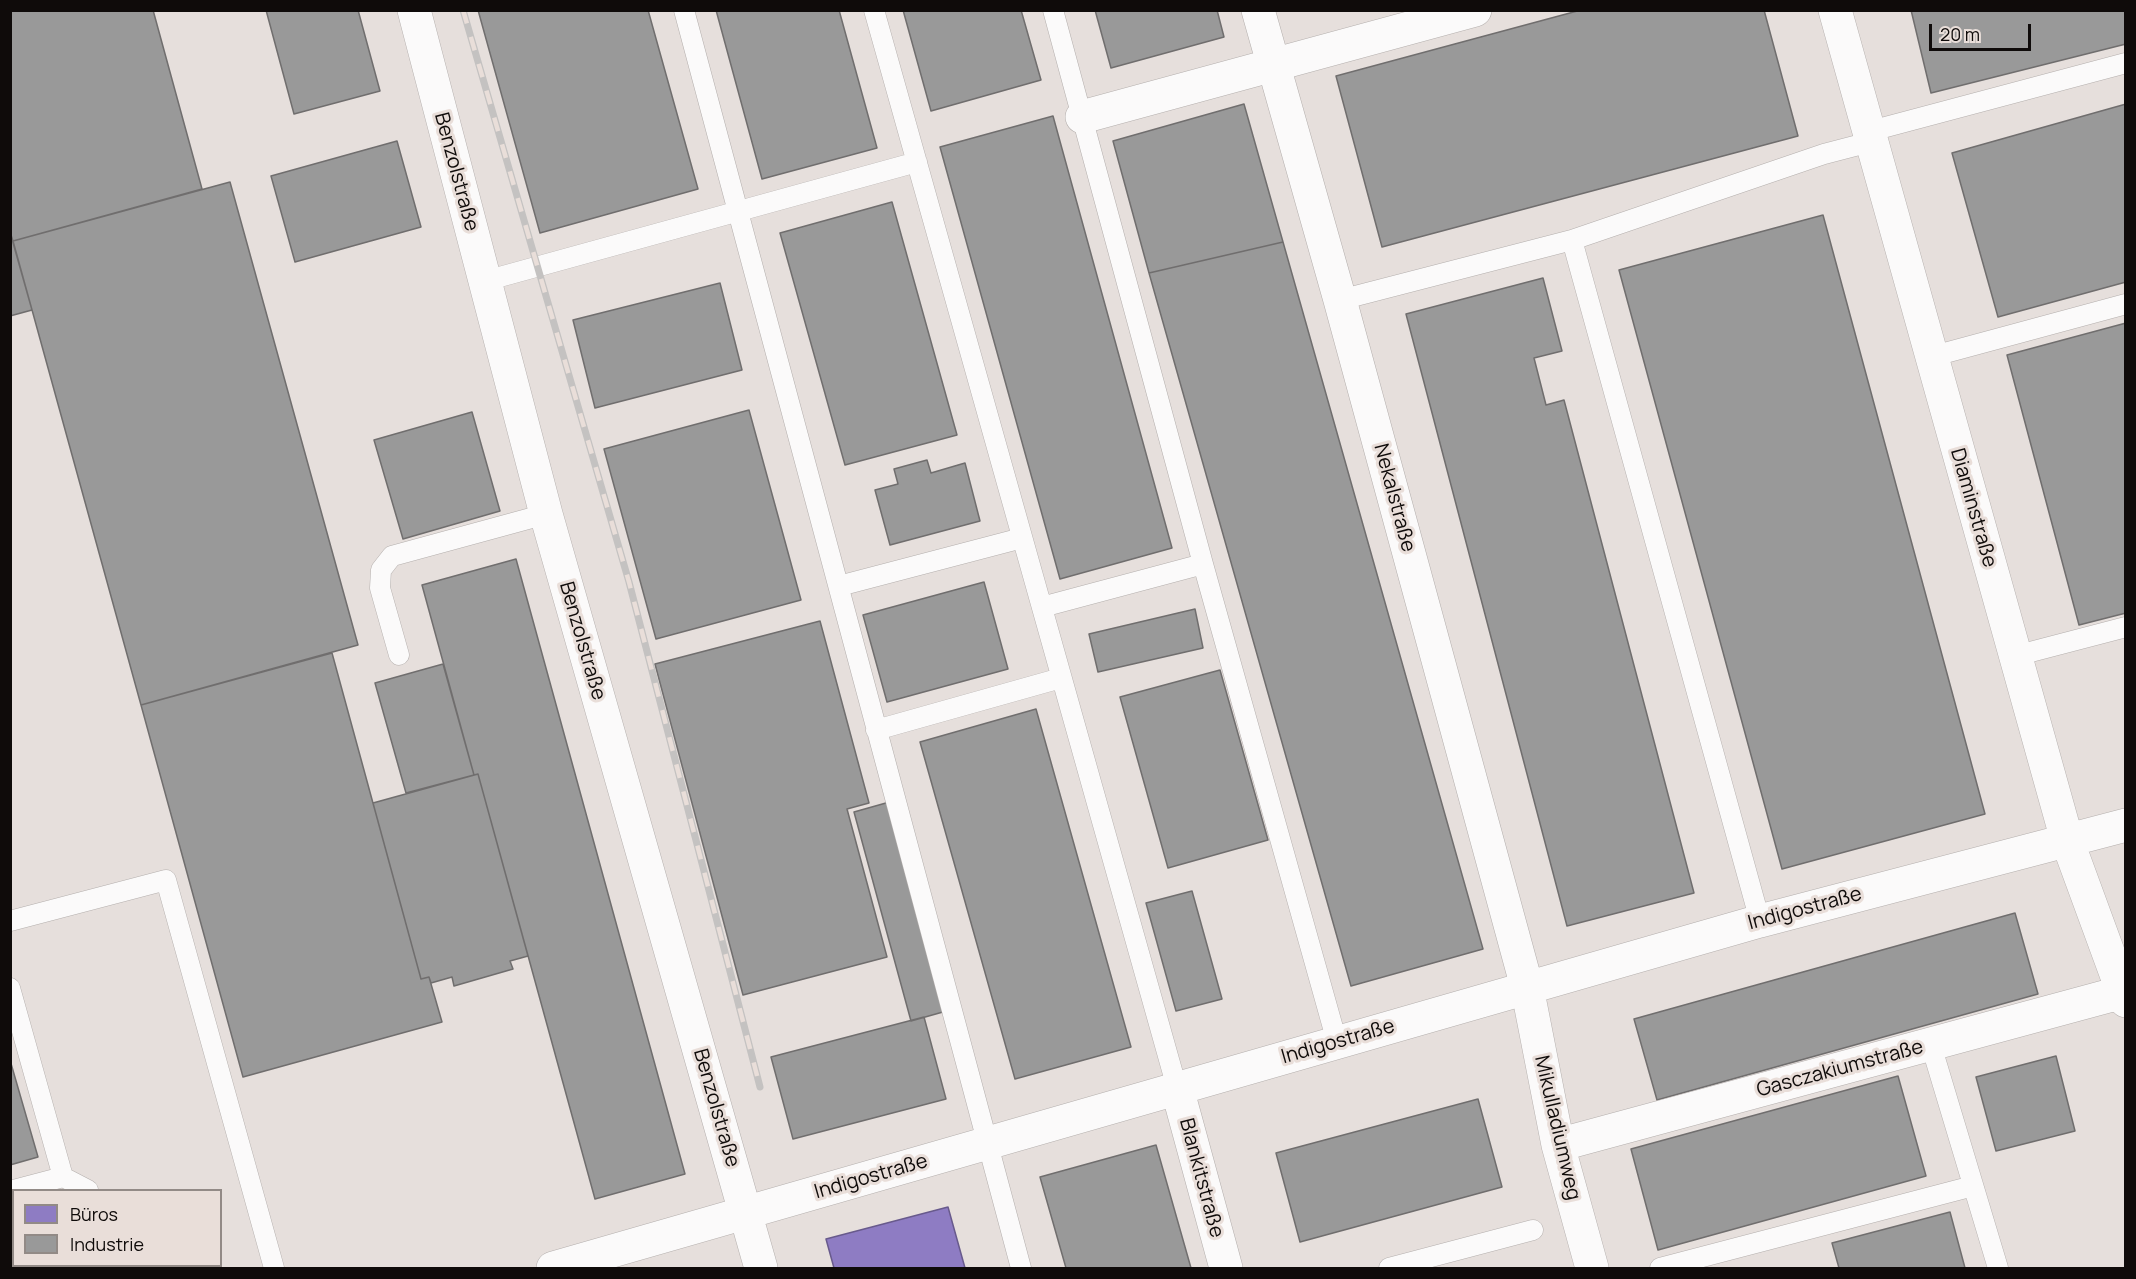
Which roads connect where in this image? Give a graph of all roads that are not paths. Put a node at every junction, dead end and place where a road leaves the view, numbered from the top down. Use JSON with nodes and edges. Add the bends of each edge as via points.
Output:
{"nodes":[{"id":1,"x":414,"y":10,"type":"edge"},
{"id":2,"x":684,"y":10,"type":"edge"},
{"id":3,"x":874,"y":10,"type":"edge"},
{"id":4,"x":1053,"y":10,"type":"edge"},
{"id":5,"x":1258,"y":10,"type":"edge"},
{"id":6,"x":1474,"y":10,"type":"edge"},
{"id":7,"x":1835,"y":10,"type":"edge"},
{"id":8,"x":2126,"y":63,"type":"edge"},
{"id":9,"x":1273,"y":65,"type":"junction"},
{"id":10,"x":1082,"y":117,"type":"junction"},
{"id":11,"x":1869,"y":137,"type":"junction"},
{"id":12,"x":917,"y":162,"type":"junction"},
{"id":13,"x":738,"y":212,"type":"junction"},
{"id":14,"x":1572,"y":240,"type":"junction"},
{"id":15,"x":485,"y":281,"type":"junction"},
{"id":16,"x":1340,"y":300,"type":"junction"},
{"id":17,"x":2126,"y":304,"type":"edge"},
{"id":18,"x":1930,"y":357,"type":"junction"},
{"id":19,"x":546,"y":514,"type":"junction"},
{"id":20,"x":1022,"y":537,"type":"junction"},
{"id":21,"x":1203,"y":564,"type":"junction"},
{"id":22,"x":839,"y":586,"type":"junction"},
{"id":23,"x":1042,"y":607,"type":"junction"},
{"id":24,"x":2126,"y":627,"type":"edge"},
{"id":25,"x":399,"y":655,"type":"dead end"},
{"id":26,"x":2015,"y":656,"type":"junction"},
{"id":27,"x":1061,"y":678,"type":"junction"},
{"id":28,"x":876,"y":730,"type":"junction"},
{"id":29,"x":2126,"y":825,"type":"edge"},
{"id":30,"x":2067,"y":840,"type":"junction"},
{"id":31,"x":10,"y":921,"type":"edge"},
{"id":32,"x":1760,"y":921,"type":"junction"},
{"id":33,"x":1527,"y":987,"type":"junction"},
{"id":34,"x":10,"y":988,"type":"edge"},
{"id":35,"x":2124,"y":996,"type":"edge"},
{"id":36,"x":1337,"y":1042,"type":"junction"},
{"id":37,"x":1932,"y":1045,"type":"junction"},
{"id":38,"x":1177,"y":1089,"type":"junction"},
{"id":39,"x":987,"y":1143,"type":"junction"},
{"id":40,"x":1558,"y":1145,"type":"junction"},
{"id":41,"x":63,"y":1177,"type":"junction"},
{"id":42,"x":1973,"y":1186,"type":"junction"},
{"id":43,"x":18,"y":1189,"type":"edge"},
{"id":44,"x":84,"y":1189,"type":"edge"},
{"id":45,"x":746,"y":1213,"type":"junction"},
{"id":46,"x":1533,"y":1230,"type":"dead end"},
{"id":47,"x":274,"y":1269,"type":"edge"},
{"id":48,"x":553,"y":1269,"type":"edge"},
{"id":49,"x":761,"y":1269,"type":"edge"},
{"id":50,"x":1022,"y":1269,"type":"edge"},
{"id":51,"x":1226,"y":1269,"type":"edge"},
{"id":52,"x":1389,"y":1269,"type":"edge"},
{"id":53,"x":1592,"y":1269,"type":"edge"},
{"id":54,"x":1660,"y":1269,"type":"edge"},
{"id":55,"x":1998,"y":1269,"type":"edge"}],
"edges":[{"from":1,"to":15,"type":"street","name":"Benzolstraße"},
{"from":2,"to":13,"type":"lane"},
{"from":3,"to":12,"type":"lane"},
{"from":4,"to":10,"type":"lane"},
{"from":5,"to":9,"type":"street","name":"Nekalstraße"},
{"from":6,"to":9,"type":"street"},
{"from":7,"to":11,"type":"street","name":"Diaminstraße"},
{"from":8,"to":11,"type":"lane"},
{"from":9,"to":10,"type":"street"},
{"from":9,"to":16,"type":"street","name":"Nekalstraße"},
{"from":10,"to":21,"type":"lane"},
{"from":11,"to":14,"type":"lane"},
{"from":11,"to":18,"type":"street","name":"Diaminstraße"},
{"from":12,"to":13,"type":"lane"},
{"from":12,"to":20,"type":"lane"},
{"from":13,"to":15,"type":"lane"},
{"from":13,"to":22,"type":"lane"},
{"from":14,"to":16,"type":"lane"},
{"from":14,"to":32,"type":"lane"},
{"from":15,"to":19,"type":"street","name":"Benzolstraße"},
{"from":16,"to":33,"type":"street","name":"Nekalstraße"},
{"from":17,"to":18,"type":"lane"},
{"from":18,"to":26,"type":"street","name":"Diaminstraße"},
{"from":19,"to":25,"type":"lane","via":[[392,556],[381,570],[380,588]]},
{"from":19,"to":45,"type":"street","name":"Benzolstraße"},
{"from":20,"to":22,"type":"lane"},
{"from":20,"to":23,"type":"lane"},
{"from":21,"to":23,"type":"lane"},
{"from":21,"to":36,"type":"lane"},
{"from":22,"to":28,"type":"lane"},
{"from":23,"to":27,"type":"lane"},
{"from":24,"to":26,"type":"lane"},
{"from":26,"to":30,"type":"street","name":"Diaminstraße"},
{"from":27,"to":28,"type":"lane"},
{"from":27,"to":38,"type":"lane"},
{"from":28,"to":39,"type":"lane"},
{"from":29,"to":30,"type":"street","name":"Indigostraße"},
{"from":30,"to":32,"type":"street","name":"Indigostraße"},
{"from":30,"to":35,"type":"street","name":"Diaminstraße"},
{"from":31,"to":47,"type":"lane","via":[[166,880]]},
{"from":32,"to":33,"type":"street","name":"Indigostraße"},
{"from":33,"to":36,"type":"street","name":"Indigostraße"},
{"from":33,"to":40,"type":"street","name":"Mikulladiumweg"},
{"from":34,"to":41,"type":"lane"},
{"from":35,"to":37,"type":"street","name":"Gasczakiumstraße"},
{"from":36,"to":38,"type":"street","name":"Indigostraße"},
{"from":37,"to":40,"type":"street","name":"Gasczakiumstraße"},
{"from":37,"to":42,"type":"lane"},
{"from":38,"to":39,"type":"street","name":"Indigostraße"},
{"from":38,"to":51,"type":"street","name":"Blankitstraße"},
{"from":39,"to":45,"type":"street","name":"Indigostraße"},
{"from":39,"to":50,"type":"lane"},
{"from":40,"to":53,"type":"street","name":"Mikulladiumweg"},
{"from":41,"to":43,"type":"lane"},
{"from":41,"to":44,"type":"lane"},
{"from":42,"to":54,"type":"lane"},
{"from":42,"to":55,"type":"lane"},
{"from":45,"to":48,"type":"street","name":"Indigostraße"},
{"from":45,"to":49,"type":"street","name":"Benzolstraße"},
{"from":46,"to":52,"type":"lane"}]}
